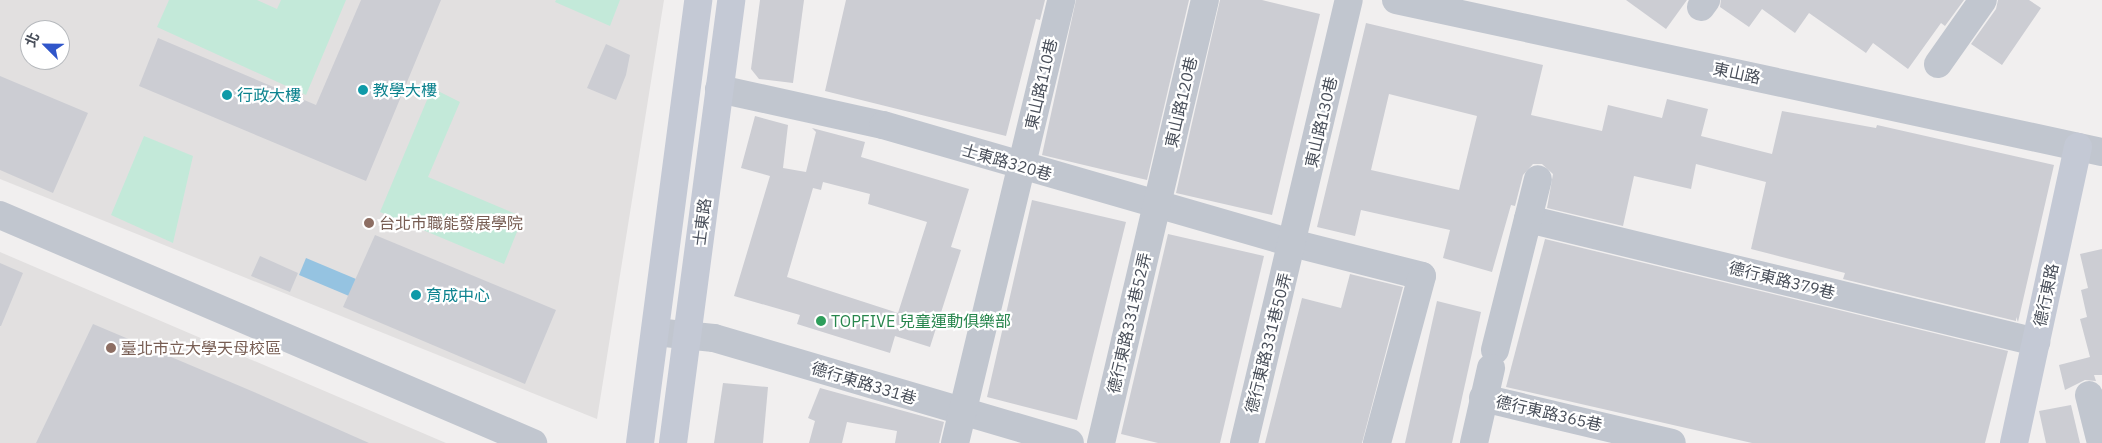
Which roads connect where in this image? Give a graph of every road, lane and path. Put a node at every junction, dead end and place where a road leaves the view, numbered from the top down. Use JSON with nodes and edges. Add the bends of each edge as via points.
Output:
{"nodes":[{"id":1,"x":698,"y":0,"type":"edge"},
{"id":2,"x":731,"y":0,"type":"edge"},
{"id":3,"x":1061,"y":0,"type":"edge"},
{"id":4,"x":1205,"y":0,"type":"edge"},
{"id":5,"x":1349,"y":0,"type":"edge"},
{"id":6,"x":1396,"y":0,"type":"edge"},
{"id":7,"x":1983,"y":0,"type":"edge"},
{"id":8,"x":1938,"y":64,"type":"dead end"},
{"id":9,"x":719,"y":90,"type":"junction"},
{"id":10,"x":2090,"y":149,"type":"edge"},
{"id":11,"x":1021,"y":167,"type":"junction"},
{"id":12,"x":1538,"y":179,"type":"dead end"},
{"id":13,"x":1156,"y":204,"type":"junction"},
{"id":14,"x":0,"y":215,"type":"edge"},
{"id":15,"x":1528,"y":218,"type":"junction"},
{"id":16,"x":1292,"y":243,"type":"junction"},
{"id":17,"x":655,"y":332,"type":"junction"},
{"id":18,"x":688,"y":335,"type":"junction"},
{"id":19,"x":2036,"y":342,"type":"junction"},
{"id":20,"x":2089,"y":394,"type":"dead end"},
{"id":21,"x":1483,"y":398,"type":"junction"},
{"id":22,"x":963,"y":412,"type":"junction"},
{"id":23,"x":533,"y":443,"type":"edge"},
{"id":24,"x":640,"y":443,"type":"edge"},
{"id":25,"x":673,"y":443,"type":"edge"},
{"id":26,"x":955,"y":443,"type":"edge"},
{"id":27,"x":1070,"y":443,"type":"edge"},
{"id":28,"x":1100,"y":443,"type":"edge"},
{"id":29,"x":1244,"y":443,"type":"edge"},
{"id":30,"x":1377,"y":443,"type":"edge"},
{"id":31,"x":1474,"y":443,"type":"edge"},
{"id":32,"x":1672,"y":443,"type":"edge"},
{"id":33,"x":2014,"y":443,"type":"edge"},
{"id":34,"x":2101,"y":443,"type":"edge"}],
"edges":[{"from":1,"to":17,"type":"street","name":"士東路"},
{"from":2,"to":9,"type":"street","name":"士東路"},
{"from":3,"to":11,"type":"street","name":"東山路110巷"},
{"from":4,"to":13,"type":"street","name":"東山路120巷"},
{"from":5,"to":16,"type":"street","name":"東山路130巷"},
{"from":6,"to":10,"type":"street","name":"東山路"},
{"from":7,"to":8,"type":"street"},
{"from":9,"to":11,"type":"street","name":"士東路320巷","via":[[883,125]]},
{"from":9,"to":18,"type":"street","name":"士東路"},
{"from":10,"to":19,"type":"street","name":"德行東路"},
{"from":11,"to":13,"type":"street","name":"士東路320巷"},
{"from":11,"to":22,"type":"street","name":"東山路110巷"},
{"from":12,"to":15,"type":"street"},
{"from":13,"to":16,"type":"street","name":"士東路320巷"},
{"from":13,"to":28,"type":"street","name":"德行東路331巷52弄"},
{"from":14,"to":23,"type":"street"},
{"from":15,"to":19,"type":"street","name":"德行東路379巷"},
{"from":15,"to":21,"type":"street"},
{"from":16,"to":29,"type":"street","name":"德行東路331巷50弄"},
{"from":16,"to":30,"type":"street","name":"士東路320巷","via":[[1422,276]]},
{"from":17,"to":18,"type":"street","name":"德行東路331巷"},
{"from":17,"to":24,"type":"street","name":"士東路"},
{"from":18,"to":22,"type":"street","name":"德行東路331巷","via":[[714,338]]},
{"from":18,"to":25,"type":"street","name":"士東路"},
{"from":19,"to":33,"type":"street","name":"德行東路"},
{"from":20,"to":34,"type":"street"},
{"from":21,"to":31,"type":"street"},
{"from":21,"to":32,"type":"street","name":"德行東路365巷"},
{"from":22,"to":26,"type":"street","name":"東山路110巷"},
{"from":22,"to":27,"type":"street","name":"德行東路331巷"}]}
